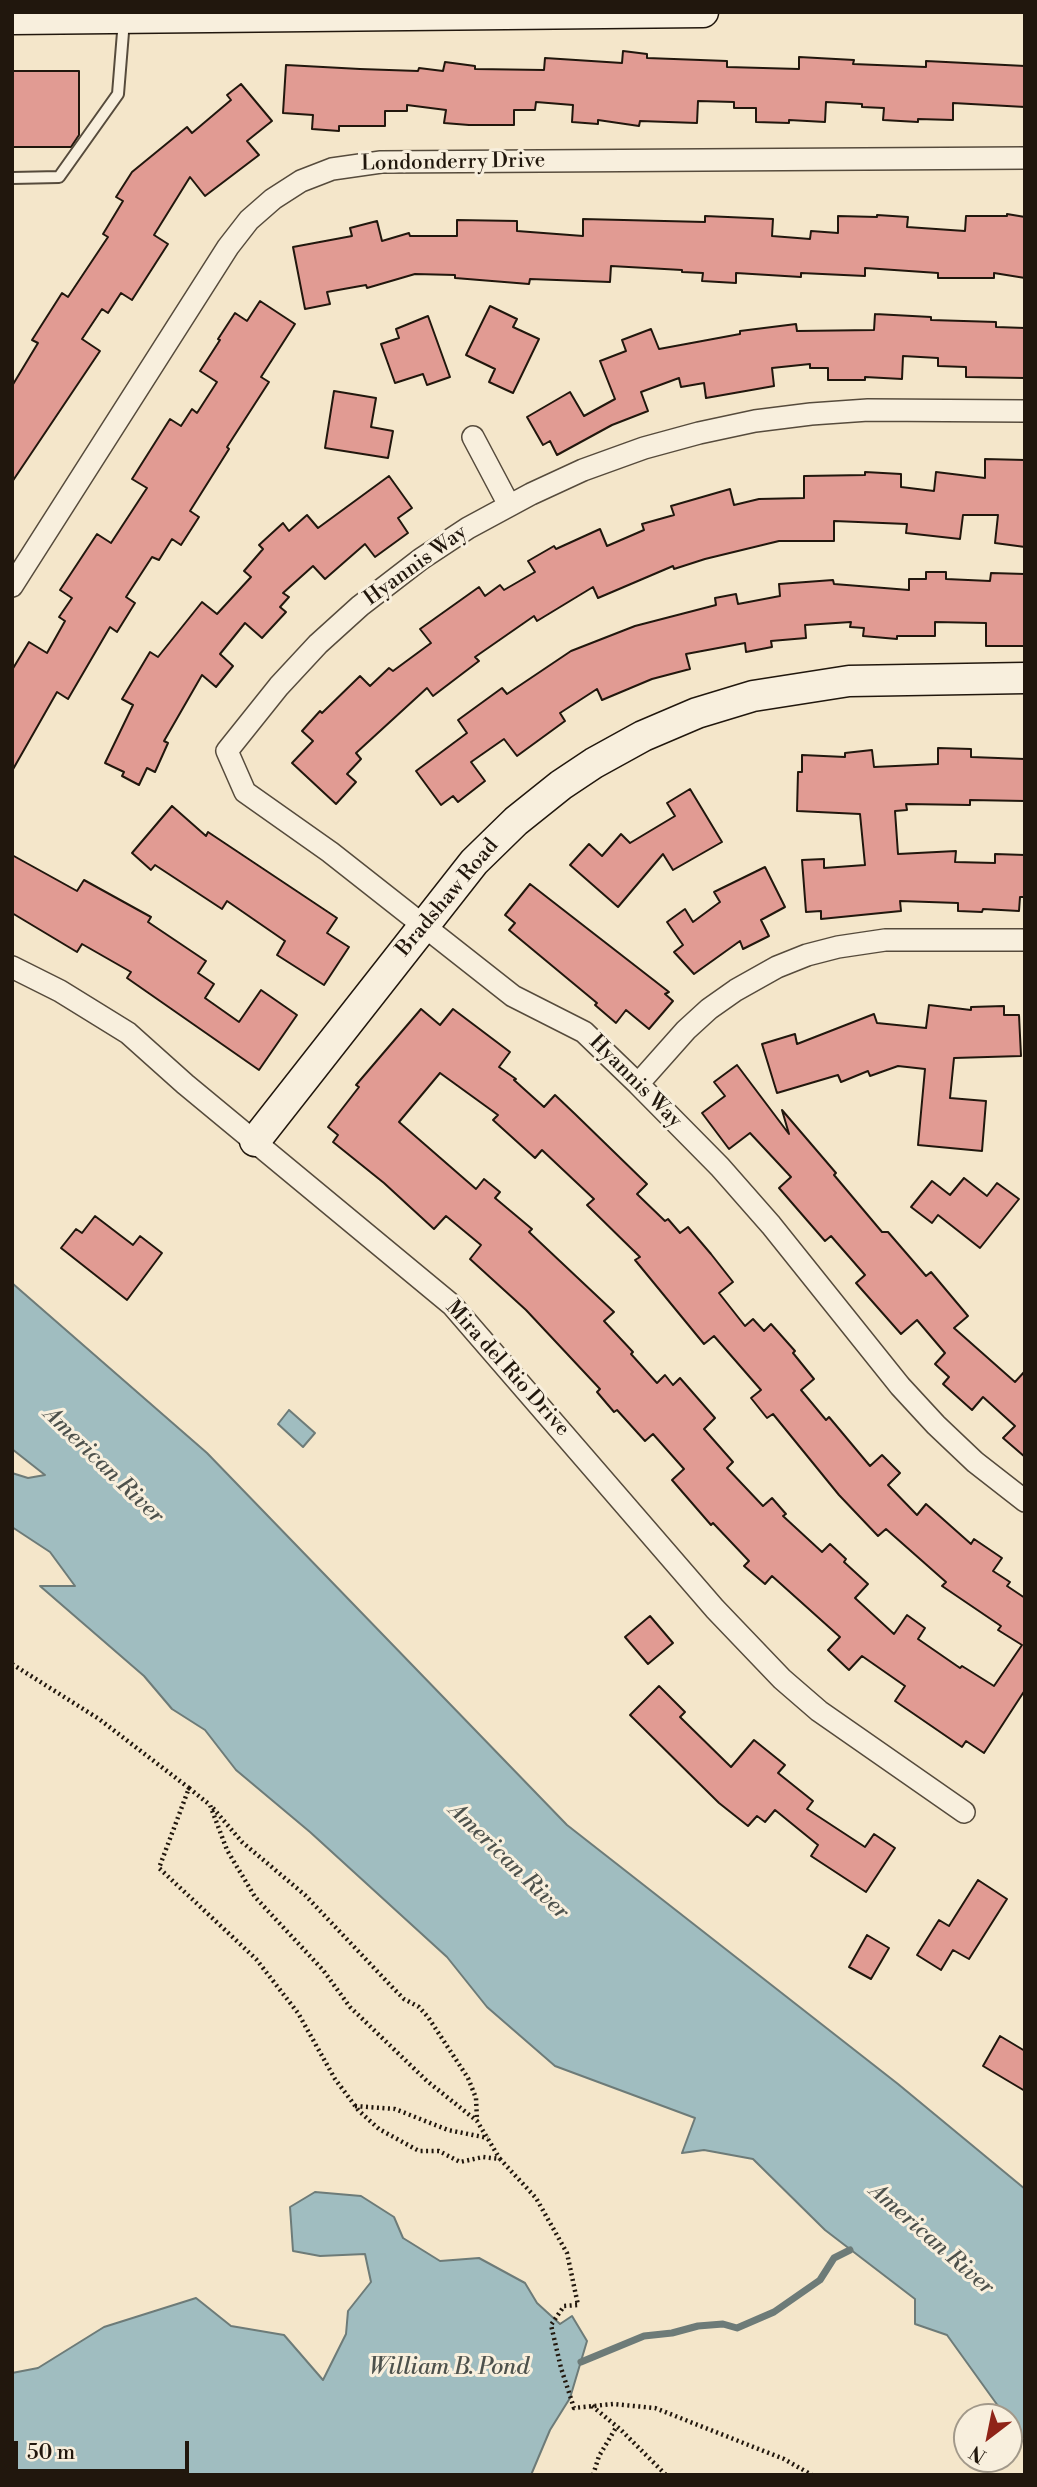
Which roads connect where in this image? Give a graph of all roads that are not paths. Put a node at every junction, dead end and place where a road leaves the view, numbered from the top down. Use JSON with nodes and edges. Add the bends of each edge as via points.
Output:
{"nodes":[{"id":1,"x":703,"y":12,"type":"edge"},
{"id":2,"x":127,"y":15,"type":"edge"},
{"id":3,"x":12,"y":19,"type":"edge"},
{"id":4,"x":1025,"y":158,"type":"edge"},
{"id":5,"x":12,"y":178,"type":"edge"},
{"id":6,"x":1025,"y":411,"type":"edge"},
{"id":7,"x":472,"y":437,"type":"dead end"},
{"id":8,"x":509,"y":505,"type":"junction"},
{"id":9,"x":12,"y":586,"type":"edge"},
{"id":10,"x":1025,"y":678,"type":"edge"},
{"id":11,"x":424,"y":924,"type":"junction"},
{"id":12,"x":1025,"y":940,"type":"edge"},
{"id":13,"x":12,"y":967,"type":"edge"},
{"id":14,"x":638,"y":1084,"type":"junction"},
{"id":15,"x":255,"y":1141,"type":"junction"},
{"id":16,"x":1025,"y":1501,"type":"edge"},
{"id":17,"x":964,"y":1812,"type":"dead end"}],
"edges":[{"from":1,"to":2,"type":"street"},
{"from":2,"to":3,"type":"street"},
{"from":2,"to":5,"type":"lane","via":[[118,94],[59,177]]},
{"from":4,"to":9,"type":"street","name":"Londonderry Drive","via":[[381,162],[332,169],[301,181],[249,220],[228,247]]},
{"from":6,"to":8,"type":"street","name":"Hyannis Way","via":[[868,410],[755,421],[644,448]]},
{"from":7,"to":8,"type":"street"},
{"from":8,"to":11,"type":"street","name":"Hyannis Way","via":[[421,559],[360,606],[286,678],[227,751],[245,792]]},
{"from":10,"to":11,"type":"street","name":"Bradshaw Road","via":[[849,681],[752,696],[686,718],[643,736],[561,785],[474,862]]},
{"from":11,"to":14,"type":"street","name":"Hyannis Way","via":[[513,996],[584,1032]]},
{"from":11,"to":15,"type":"street","name":"Bradshaw Road"},
{"from":12,"to":14,"type":"street","via":[[885,940],[807,955],[736,990],[709,1009]]},
{"from":13,"to":15,"type":"street","name":"Mira del Rio Drive","via":[[128,1033]]},
{"from":14,"to":16,"type":"street","name":"Hyannis Way","via":[[771,1225],[909,1396],[975,1462]]},
{"from":15,"to":17,"type":"street","name":"Mira del Rio Drive","via":[[452,1305],[715,1609],[782,1679],[819,1711]]}]}
